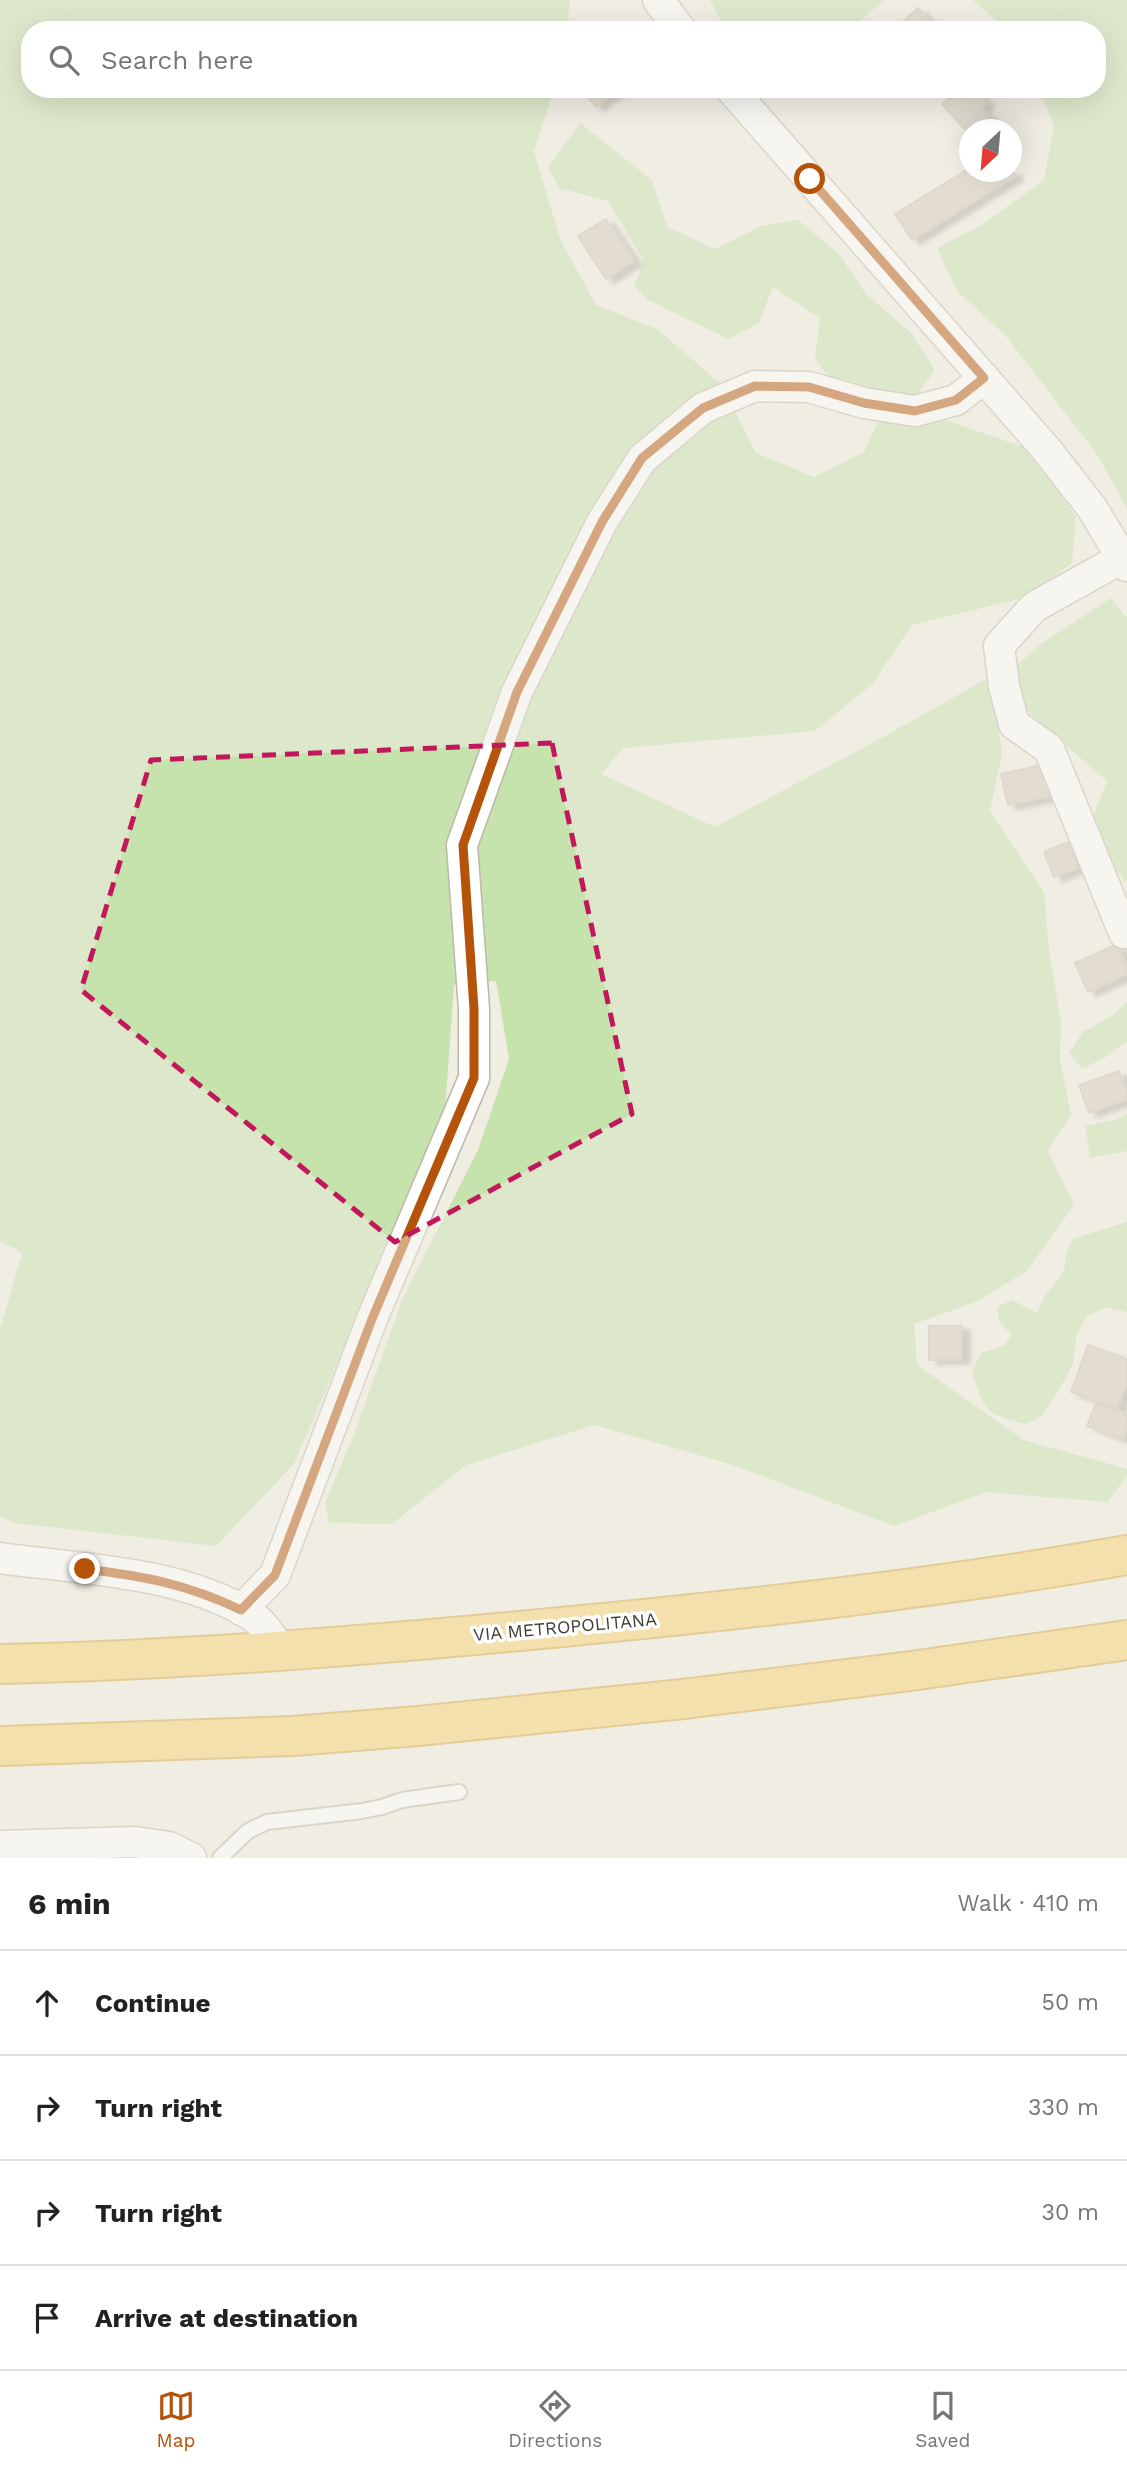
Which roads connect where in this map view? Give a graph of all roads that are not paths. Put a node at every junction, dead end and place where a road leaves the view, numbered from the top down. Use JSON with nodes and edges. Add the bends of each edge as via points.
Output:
{"nodes":[{"id":1,"x":658,"y":0,"type":"edge"},
{"id":2,"x":674,"y":21,"type":"edge"},
{"id":3,"x":739,"y":98,"type":"edge"},
{"id":4,"x":984,"y":378,"type":"junction"},
{"id":5,"x":1124,"y":562,"type":"edge"},
{"id":6,"x":1124,"y":933,"type":"dead end"},
{"id":7,"x":1127,"y":1555,"type":"edge"},
{"id":8,"x":0,"y":1558,"type":"edge"},
{"id":9,"x":241,"y":1610,"type":"junction"},
{"id":10,"x":1127,"y":1640,"type":"edge"},
{"id":11,"x":282,"y":1651,"type":"junction"},
{"id":12,"x":0,"y":1664,"type":"edge"},
{"id":13,"x":0,"y":1746,"type":"edge"},
{"id":14,"x":459,"y":1792,"type":"dead end"},
{"id":15,"x":0,"y":1846,"type":"edge"},
{"id":16,"x":191,"y":1858,"type":"edge"},
{"id":17,"x":220,"y":1858,"type":"edge"}],
"edges":[{"from":1,"to":2,"type":"street"},
{"from":3,"to":4,"type":"street"},
{"from":4,"to":5,"type":"street","via":[[1054,459]]},
{"from":4,"to":9,"type":"street","via":[[956,400],[915,411],[809,387],[755,386],[703,408],[642,458],[602,522],[517,692],[463,845],[474,1078],[372,1319],[275,1575]]},
{"from":5,"to":6,"type":"street","via":[[1034,607],[999,646],[1014,724],[1049,748]]},
{"from":7,"to":11,"type":"highway","name":"VIA METROPOLITANA","via":[[902,1589],[676,1616]]},
{"from":8,"to":9,"type":"street","via":[[144,1576],[209,1594]]},
{"from":9,"to":11,"type":"street","via":[[253,1616]]},
{"from":10,"to":13,"type":"highway","via":[[884,1675],[431,1724],[293,1736]]},
{"from":11,"to":12,"type":"highway","name":"VIA METROPOLITANA"},
{"from":14,"to":17,"type":"lane","via":[[362,1811],[267,1822],[248,1831]]},
{"from":15,"to":16,"type":"street","via":[[135,1842],[169,1847]]}]}
